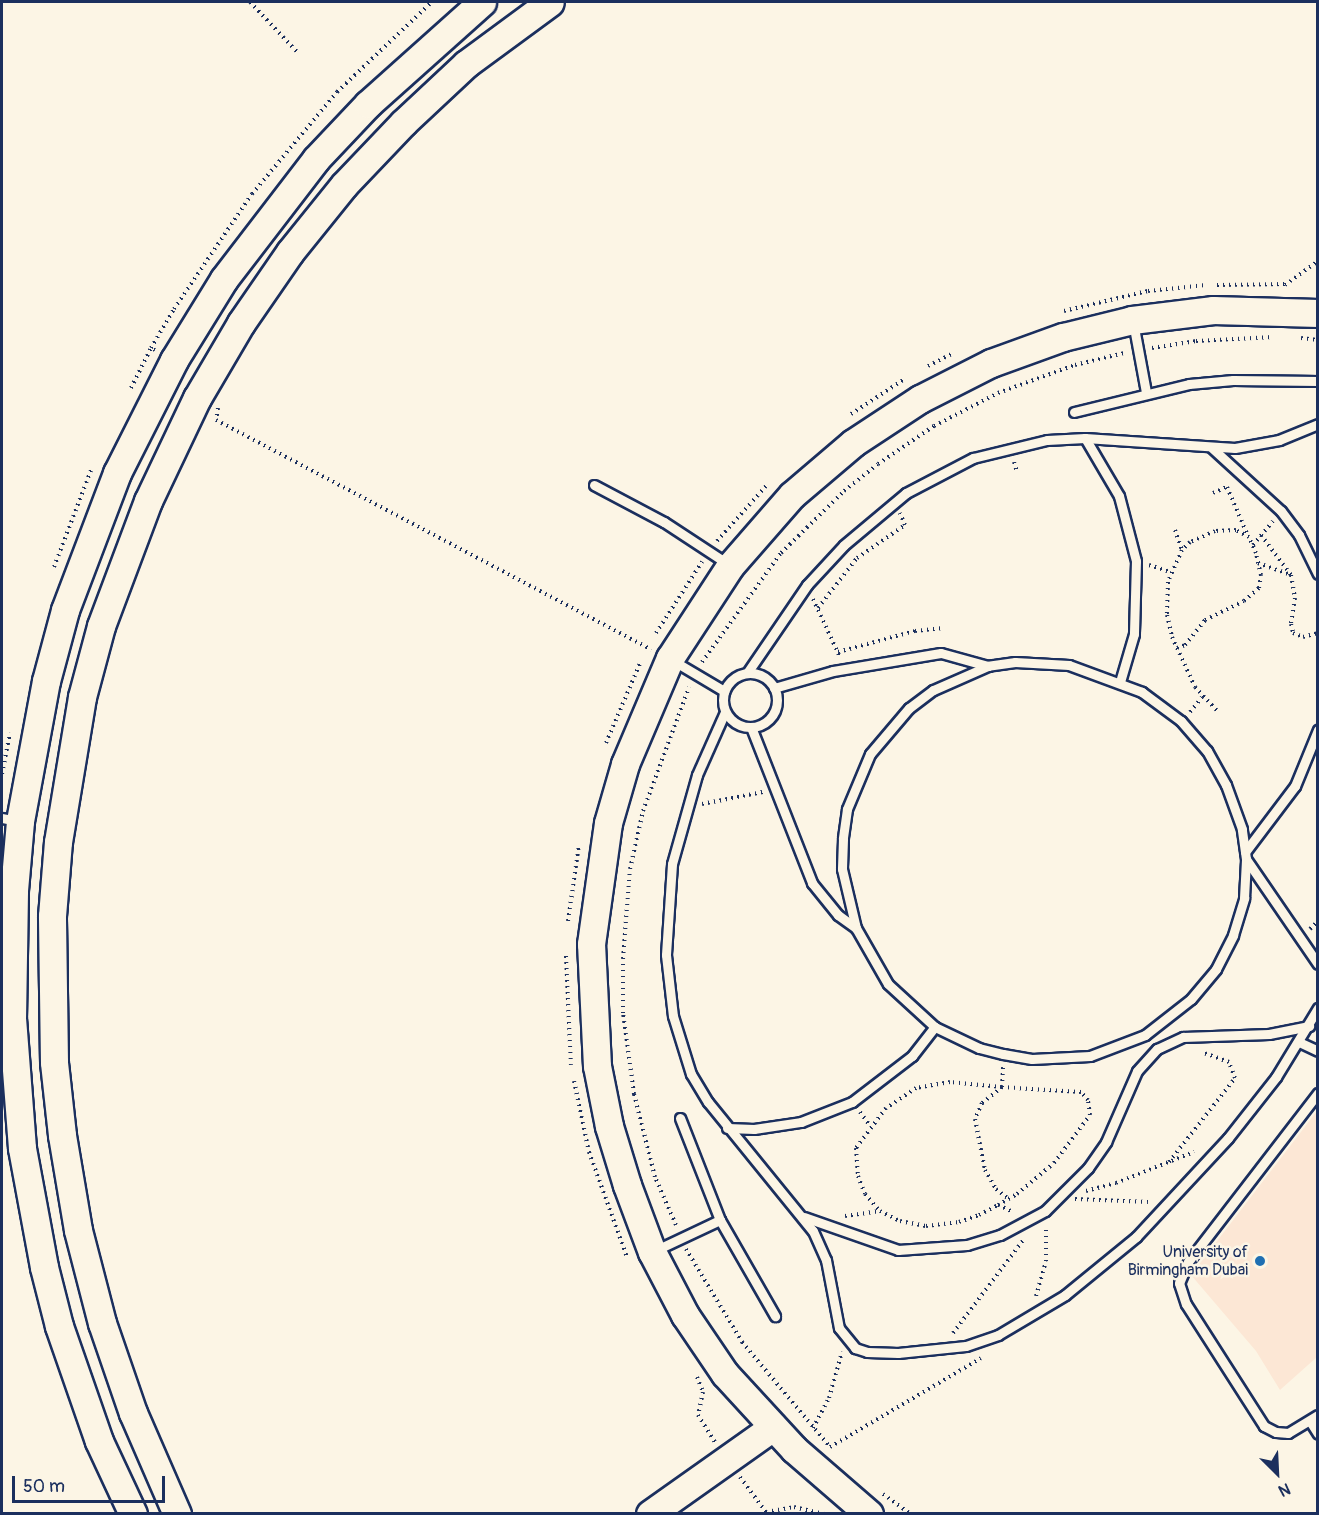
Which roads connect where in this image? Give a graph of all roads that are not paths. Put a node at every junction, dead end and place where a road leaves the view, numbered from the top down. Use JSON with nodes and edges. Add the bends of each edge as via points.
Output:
{"nodes":[{"id":1,"x":482,"y":2,"type":"edge"},
{"id":2,"x":550,"y":2,"type":"edge"},
{"id":3,"x":1317,"y":313,"type":"edge"},
{"id":4,"x":1132,"y":320,"type":"junction"},
{"id":5,"x":1317,"y":381,"type":"edge"},
{"id":6,"x":1146,"y":392,"type":"junction"},
{"id":7,"x":1074,"y":412,"type":"dead end"},
{"id":8,"x":1317,"y":424,"type":"edge"},
{"id":9,"x":1085,"y":438,"type":"junction"},
{"id":10,"x":1212,"y":448,"type":"junction"},
{"id":11,"x":594,"y":485,"type":"dead end"},
{"id":12,"x":730,"y":566,"type":"junction"},
{"id":13,"x":1317,"y":574,"type":"edge"},
{"id":14,"x":670,"y":658,"type":"junction"},
{"id":15,"x":988,"y":666,"type":"junction"},
{"id":16,"x":747,"y":673,"type":"junction"},
{"id":17,"x":1120,"y":682,"type":"junction"},
{"id":18,"x":774,"y":688,"type":"junction"},
{"id":19,"x":724,"y":691,"type":"junction"},
{"id":20,"x":725,"y":712,"type":"junction"},
{"id":21,"x":752,"y":727,"type":"junction"},
{"id":22,"x":1317,"y":730,"type":"edge"},
{"id":23,"x":11,"y":819,"type":"edge"},
{"id":24,"x":1246,"y":855,"type":"junction"},
{"id":25,"x":855,"y":928,"type":"junction"},
{"id":26,"x":1317,"y":964,"type":"edge"},
{"id":27,"x":1317,"y":1008,"type":"edge"},
{"id":28,"x":1309,"y":1026,"type":"junction"},
{"id":29,"x":935,"y":1027,"type":"junction"},
{"id":30,"x":1299,"y":1042,"type":"junction"},
{"id":31,"x":1317,"y":1051,"type":"edge"},
{"id":32,"x":1317,"y":1094,"type":"edge"},
{"id":33,"x":680,"y":1118,"type":"dead end"},
{"id":34,"x":727,"y":1128,"type":"junction"},
{"id":35,"x":804,"y":1217,"type":"junction"},
{"id":36,"x":720,"y":1220,"type":"junction"},
{"id":37,"x":652,"y":1252,"type":"junction"},
{"id":38,"x":775,"y":1316,"type":"dead end"},
{"id":39,"x":1314,"y":1418,"type":"edge"},
{"id":40,"x":773,"y":1428,"type":"junction"},
{"id":41,"x":1317,"y":1434,"type":"edge"},
{"id":42,"x":133,"y":1514,"type":"edge"},
{"id":43,"x":177,"y":1514,"type":"edge"},
{"id":44,"x":650,"y":1514,"type":"edge"},
{"id":45,"x":869,"y":1514,"type":"edge"}],
"edges":[{"from":1,"to":23,"type":"street","via":[[383,89],[316,159],[224,279],[174,360],[117,473],[65,610]]},
{"from":2,"to":43,"type":"street","via":[[466,64],[403,123],[344,185],[290,252],[241,323],[197,398],[148,501],[101,626],[68,769],[52,916],[54,1062],[78,1230],[117,1368]]},
{"from":3,"to":4,"type":"street","via":[[1214,310]]},
{"from":4,"to":6,"type":"lane"},
{"from":4,"to":12,"type":"street","via":[[1063,337],[991,363],[920,399],[853,443],[792,495]]},
{"from":5,"to":6,"type":"lane","via":[[1233,380]]},
{"from":6,"to":7,"type":"lane"},
{"from":8,"to":10,"type":"lane","via":[[1279,440]]},
{"from":9,"to":10,"type":"lane"},
{"from":9,"to":16,"type":"lane","via":[[1047,440],[973,458],[896,501],[807,585]]},
{"from":9,"to":17,"type":"lane","via":[[1119,496],[1136,561],[1135,626]]},
{"from":10,"to":13,"type":"lane","via":[[1281,511],[1299,535]]},
{"from":11,"to":12,"type":"lane","via":[[664,522]]},
{"from":12,"to":14,"type":"street"},
{"from":14,"to":19,"type":"lane"},
{"from":14,"to":37,"type":"street","via":[[625,764],[608,823],[591,944],[591,1006],[603,1096],[627,1185]]},
{"from":15,"to":17,"type":"lane","via":[[1042,662],[1095,672]]},
{"from":15,"to":18,"type":"lane","via":[[940,653],[846,669]]},
{"from":15,"to":25,"type":"lane","via":[[933,690],[909,708],[870,754],[848,810],[843,839],[844,879]]},
{"from":16,"to":18,"type":"lane","via":[[763,676]]},
{"from":16,"to":19,"type":"lane","via":[[729,682]]},
{"from":17,"to":24,"type":"lane","via":[[1162,706],[1207,751],[1235,807]]},
{"from":18,"to":21,"type":"lane","via":[[773,713]]},
{"from":19,"to":20,"type":"lane"},
{"from":20,"to":21,"type":"lane","via":[[732,720]]},
{"from":20,"to":34,"type":"lane","via":[[687,807],[668,894],[668,986],[691,1074]]},
{"from":21,"to":25,"type":"lane","via":[[773,790],[812,883],[824,900]]},
{"from":22,"to":24,"type":"lane","via":[[1295,786]]},
{"from":23,"to":42,"type":"street","via":[[12,1019],[22,1148],[32,1208],[59,1326],[78,1384]]},
{"from":24,"to":26,"type":"lane"},
{"from":24,"to":29,"type":"lane","via":[[1244,898],[1233,935],[1216,969],[1169,1019],[1145,1035],[1090,1056],[1061,1060],[979,1048]]},
{"from":25,"to":29,"type":"lane","via":[[888,984]]},
{"from":27,"to":28,"type":"lane"},
{"from":28,"to":30,"type":"lane"},
{"from":28,"to":35,"type":"lane","via":[[1261,1034],[1183,1037],[1157,1049],[1137,1071],[1106,1142],[1064,1194],[1032,1220],[989,1238],[933,1250],[898,1250]]},
{"from":29,"to":34,"type":"lane","via":[[912,1056],[852,1102],[801,1122]]},
{"from":30,"to":31,"type":"lane"},
{"from":30,"to":35,"type":"lane","via":[[1228,1138],[1176,1197],[1101,1267],[1028,1320],[998,1335],[939,1350],[867,1352],[845,1339],[838,1328],[825,1260]]},
{"from":32,"to":39,"type":"lane","via":[[1188,1262],[1179,1283],[1186,1304],[1264,1426],[1288,1432]]},
{"from":33,"to":36,"type":"lane"},
{"from":34,"to":35,"type":"lane"},
{"from":36,"to":37,"type":"lane"},
{"from":36,"to":38,"type":"lane"},
{"from":37,"to":40,"type":"street","via":[[685,1315],[714,1358]]},
{"from":39,"to":41,"type":"lane"},
{"from":40,"to":44,"type":"street"},
{"from":40,"to":45,"type":"street"}]}
